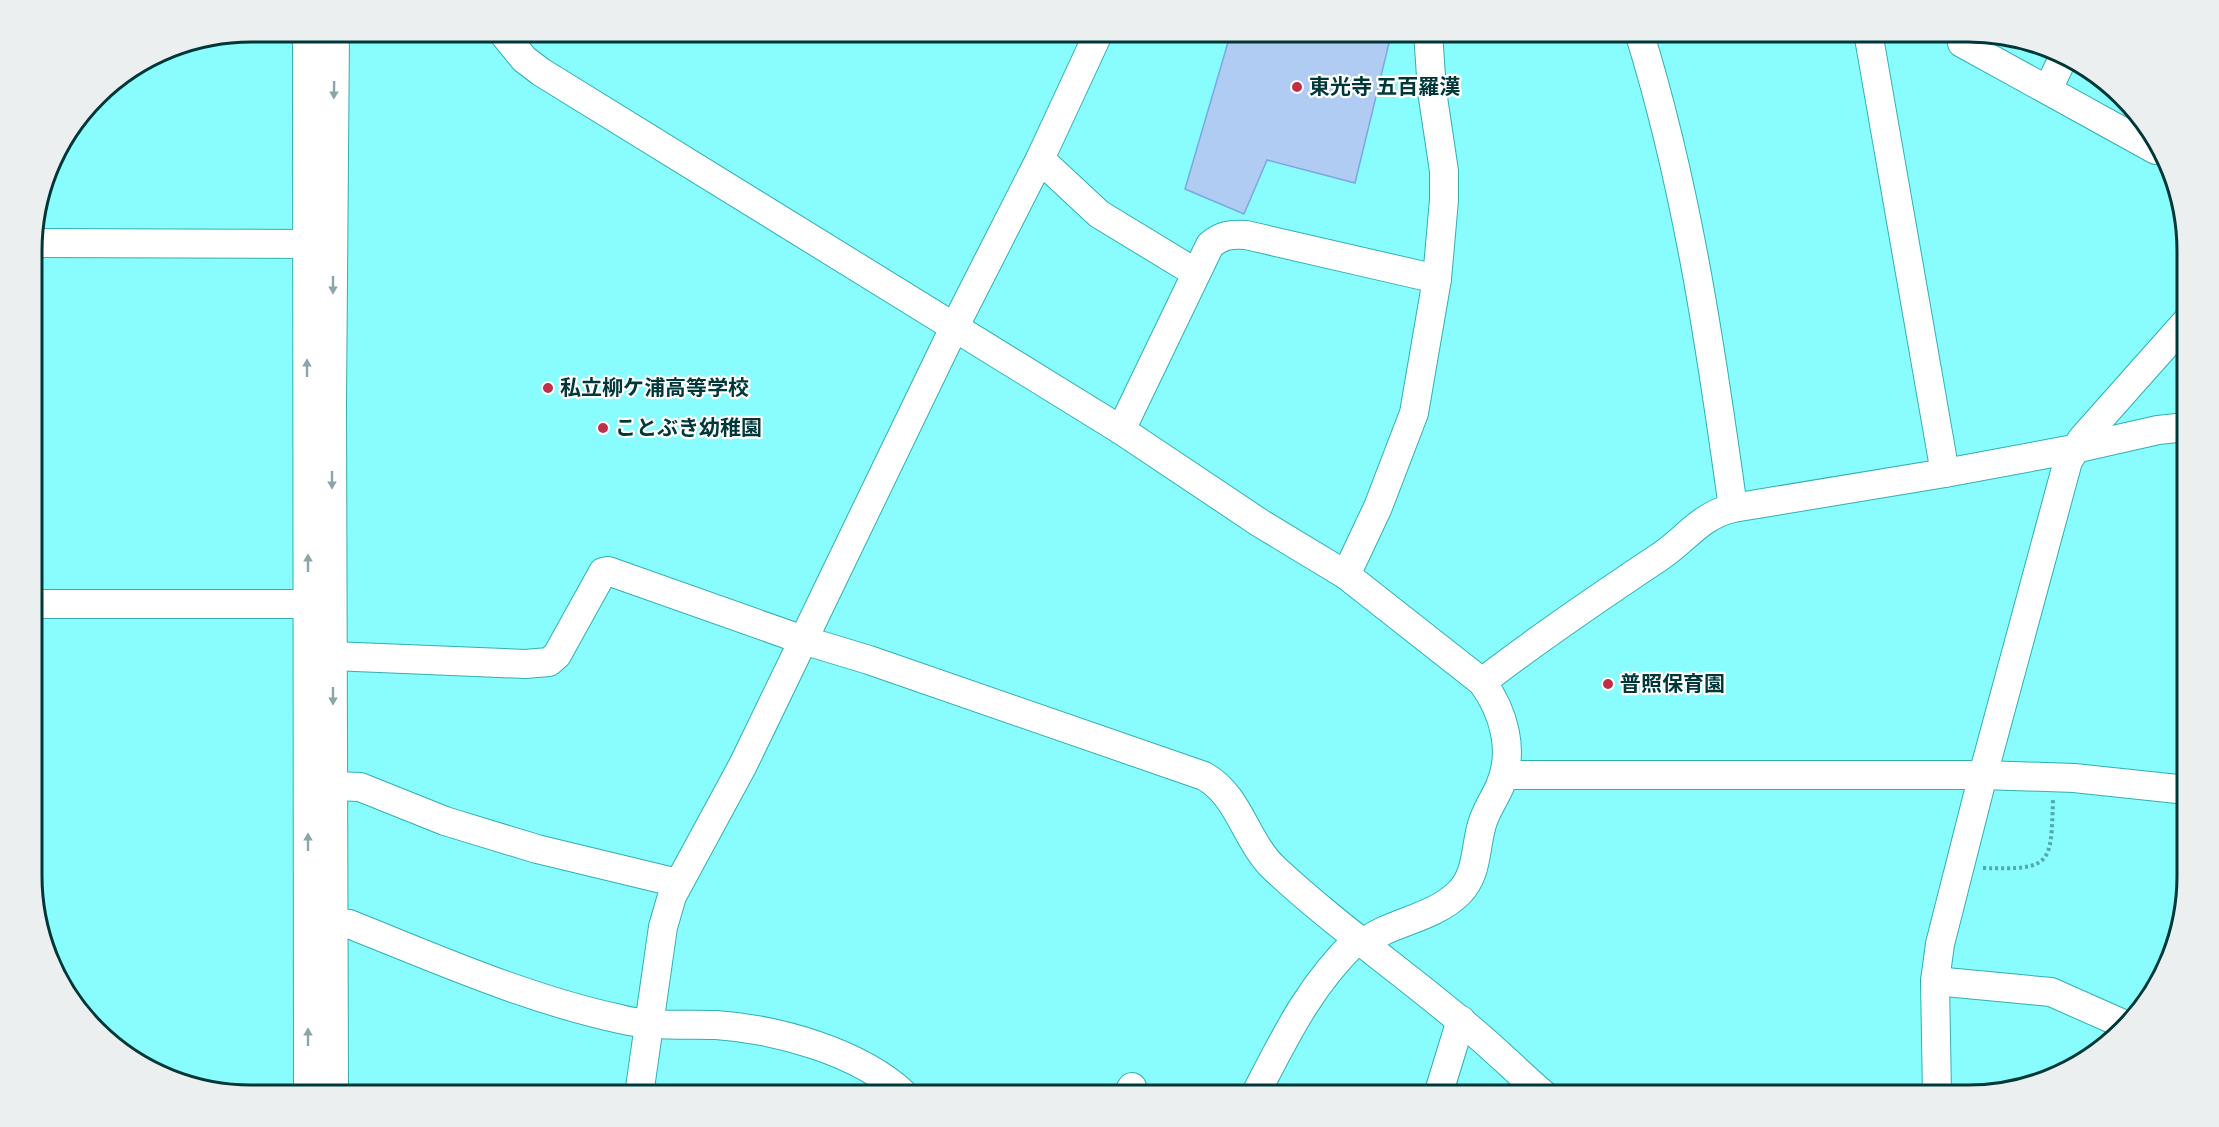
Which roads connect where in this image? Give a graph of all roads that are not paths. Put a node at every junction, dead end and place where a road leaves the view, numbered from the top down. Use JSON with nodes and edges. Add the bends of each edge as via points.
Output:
{"nodes":[{"id":1,"x":308,"y":42,"type":"edge"},
{"id":2,"x":334,"y":42,"type":"edge"},
{"id":3,"x":510,"y":42,"type":"edge"},
{"id":4,"x":1094,"y":42,"type":"edge"},
{"id":5,"x":1429,"y":42,"type":"edge"},
{"id":6,"x":1642,"y":42,"type":"edge"},
{"id":7,"x":1870,"y":42,"type":"edge"},
{"id":8,"x":1962,"y":43,"type":"dead end"},
{"id":9,"x":2060,"y":64,"type":"edge"},
{"id":10,"x":2048,"y":89,"type":"junction"},
{"id":11,"x":2149,"y":146,"type":"edge"},
{"id":12,"x":1040,"y":159,"type":"junction"},
{"id":13,"x":42,"y":243,"type":"edge"},
{"id":14,"x":320,"y":244,"type":"junction"},
{"id":15,"x":1196,"y":273,"type":"junction"},
{"id":16,"x":1437,"y":279,"type":"junction"},
{"id":17,"x":954,"y":328,"type":"junction"},
{"id":18,"x":2177,"y":332,"type":"edge"},
{"id":19,"x":2177,"y":428,"type":"edge"},
{"id":20,"x":1121,"y":430,"type":"junction"},
{"id":21,"x":2074,"y":449,"type":"junction"},
{"id":22,"x":1946,"y":473,"type":"junction"},
{"id":23,"x":1733,"y":508,"type":"junction"},
{"id":24,"x":1346,"y":575,"type":"junction"},
{"id":25,"x":42,"y":604,"type":"edge"},
{"id":26,"x":320,"y":604,"type":"junction"},
{"id":27,"x":803,"y":640,"type":"junction"},
{"id":28,"x":332,"y":656,"type":"junction"},
{"id":29,"x":1482,"y":682,"type":"junction"},
{"id":30,"x":1503,"y":775,"type":"junction"},
{"id":31,"x":1983,"y":775,"type":"junction"},
{"id":32,"x":333,"y":786,"type":"junction"},
{"id":33,"x":2177,"y":789,"type":"edge"},
{"id":34,"x":678,"y":883,"type":"junction"},
{"id":35,"x":333,"y":924,"type":"junction"},
{"id":36,"x":1359,"y":942,"type":"junction"},
{"id":37,"x":1935,"y":981,"type":"junction"},
{"id":38,"x":1461,"y":1020,"type":"junction"},
{"id":39,"x":2118,"y":1021,"type":"edge"},
{"id":40,"x":648,"y":1023,"type":"junction"},
{"id":41,"x":308,"y":1085,"type":"edge"},
{"id":42,"x":334,"y":1085,"type":"edge"},
{"id":43,"x":640,"y":1085,"type":"edge"},
{"id":44,"x":891,"y":1085,"type":"edge"},
{"id":45,"x":1260,"y":1085,"type":"edge"},
{"id":46,"x":1441,"y":1085,"type":"edge"},
{"id":47,"x":1533,"y":1085,"type":"edge"},
{"id":48,"x":1937,"y":1085,"type":"edge"}],
"edges":[{"from":1,"to":14,"type":"street"},
{"from":2,"to":14,"type":"street","one_way":true},
{"from":3,"to":17,"type":"street","via":[[541,72]]},
{"from":4,"to":12,"type":"street"},
{"from":5,"to":16,"type":"street","via":[[1444,171]]},
{"from":6,"to":23,"type":"street","via":[[1688,228],[1715,375]]},
{"from":7,"to":22,"type":"street"},
{"from":8,"to":10,"type":"street"},
{"from":9,"to":10,"type":"street"},
{"from":10,"to":11,"type":"street"},
{"from":12,"to":15,"type":"street","via":[[1099,214]]},
{"from":12,"to":17,"type":"street"},
{"from":13,"to":14,"type":"street"},
{"from":14,"to":26,"type":"street"},
{"from":15,"to":16,"type":"street","via":[[1210,245],[1233,234]]},
{"from":15,"to":20,"type":"street"},
{"from":16,"to":24,"type":"street","via":[[1414,413],[1378,507]]},
{"from":17,"to":20,"type":"street"},
{"from":17,"to":27,"type":"street"},
{"from":18,"to":21,"type":"street"},
{"from":19,"to":21,"type":"street"},
{"from":20,"to":24,"type":"street"},
{"from":21,"to":22,"type":"street"},
{"from":21,"to":31,"type":"street","via":[[2064,472]]},
{"from":22,"to":23,"type":"street"},
{"from":23,"to":29,"type":"street","via":[[1704,519],[1659,558],[1575,613]]},
{"from":24,"to":29,"type":"street"},
{"from":25,"to":26,"type":"street"},
{"from":26,"to":28,"type":"street"},
{"from":41,"to":26,"type":"street","one_way":true},
{"from":27,"to":28,"type":"street","via":[[608,571],[603,572],[562,648],[549,662]]},
{"from":27,"to":34,"type":"street","via":[[743,765]]},
{"from":27,"to":36,"type":"street","via":[[1204,776],[1229,797],[1248,833],[1273,867]]},
{"from":28,"to":32,"type":"street","one_way":true},
{"from":29,"to":30,"type":"street","via":[[1495,700],[1505,733]]},
{"from":30,"to":31,"type":"street"},
{"from":30,"to":36,"type":"street","via":[[1481,827],[1473,868],[1465,886],[1429,914]]},
{"from":31,"to":33,"type":"street","via":[[2053,777]]},
{"from":31,"to":37,"type":"street","via":[[1958,866]]},
{"from":32,"to":34,"type":"street","via":[[360,787],[465,827],[537,849]]},
{"from":32,"to":35,"type":"street"},
{"from":34,"to":40,"type":"street","via":[[663,927]]},
{"from":35,"to":40,"type":"street","via":[[349,924],[509,987],[621,1020]]},
{"from":35,"to":42,"type":"street"},
{"from":36,"to":38,"type":"street"},
{"from":36,"to":45,"type":"street","via":[[1320,982],[1290,1024]]},
{"from":37,"to":39,"type":"street","via":[[2051,992]]},
{"from":37,"to":48,"type":"street"},
{"from":38,"to":46,"type":"street"},
{"from":38,"to":47,"type":"street"},
{"from":40,"to":43,"type":"street"},
{"from":40,"to":44,"type":"street","via":[[744,1028],[789,1037],[848,1059]]}]}
